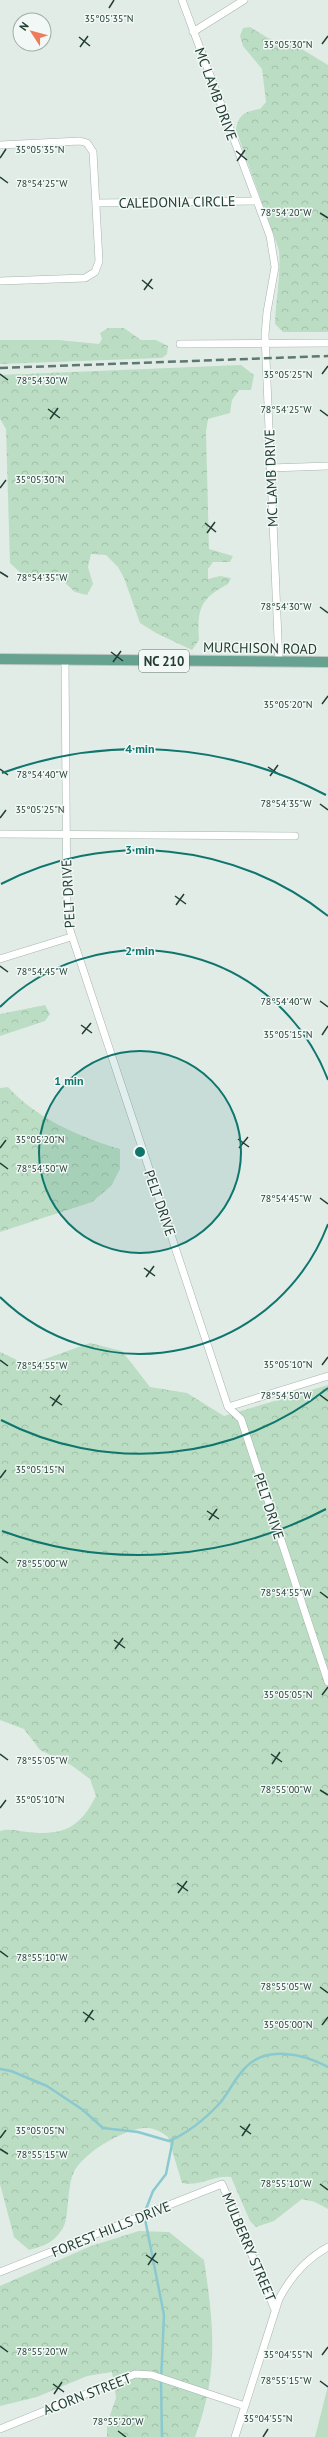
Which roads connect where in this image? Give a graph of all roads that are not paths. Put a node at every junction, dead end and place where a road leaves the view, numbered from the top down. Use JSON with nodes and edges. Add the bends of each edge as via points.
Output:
{"nodes":[{"id":1,"x":182,"y":0,"type":"edge"},
{"id":2,"x":244,"y":0,"type":"edge"},
{"id":3,"x":193,"y":32,"type":"junction"},
{"id":4,"x":0,"y":145,"type":"edge"},
{"id":5,"x":257,"y":200,"type":"junction"},
{"id":6,"x":96,"y":203,"type":"junction"},
{"id":7,"x":0,"y":282,"type":"edge"},
{"id":8,"x":266,"y":343,"type":"junction"},
{"id":9,"x":328,"y":343,"type":"edge"},
{"id":10,"x":180,"y":344,"type":"dead end"},
{"id":11,"x":328,"y":466,"type":"edge"},
{"id":12,"x":270,"y":468,"type":"junction"},
{"id":13,"x":0,"y":659,"type":"edge"},
{"id":14,"x":64,"y":660,"type":"junction"},
{"id":15,"x":279,"y":662,"type":"junction"},
{"id":16,"x":328,"y":662,"type":"edge"},
{"id":17,"x":0,"y":834,"type":"edge"},
{"id":18,"x":65,"y":835,"type":"junction"},
{"id":19,"x":295,"y":836,"type":"dead end"},
{"id":20,"x":71,"y":937,"type":"junction"},
{"id":21,"x":0,"y":959,"type":"edge"},
{"id":22,"x":328,"y":1376,"type":"edge"},
{"id":23,"x":228,"y":1407,"type":"junction"},
{"id":24,"x":328,"y":1682,"type":"edge"},
{"id":25,"x":222,"y":2184,"type":"joint"},
{"id":26,"x":328,"y":2247,"type":"edge"},
{"id":27,"x":0,"y":2272,"type":"edge"},
{"id":28,"x":275,"y":2310,"type":"junction"},
{"id":29,"x":245,"y":2406,"type":"junction"},
{"id":30,"x":0,"y":2429,"type":"edge"},
{"id":31,"x":235,"y":2437,"type":"edge"}],
"edges":[{"from":1,"to":3,"type":"street","name":"MC LAMB DRIVE"},
{"from":2,"to":3,"type":"street"},
{"from":3,"to":5,"type":"street","name":"MC LAMB DRIVE"},
{"from":4,"to":6,"type":"street","via":[[80,141],[87,143],[93,152]]},
{"from":5,"to":6,"type":"street","name":"CALEDONIA CIRCLE"},
{"from":5,"to":8,"type":"street","name":"MC LAMB DRIVE","via":[[270,236],[275,267],[267,312]]},
{"from":6,"to":7,"type":"street","via":[[99,261],[91,276],[80,279]]},
{"from":8,"to":9,"type":"street"},
{"from":8,"to":10,"type":"street"},
{"from":8,"to":12,"type":"street","name":"MC LAMB DRIVE"},
{"from":11,"to":12,"type":"street"},
{"from":12,"to":15,"type":"street","name":"MC LAMB DRIVE"},
{"from":13,"to":14,"type":"main road","name":"MURCHISON ROAD","number":"NC 210"},
{"from":14,"to":15,"type":"main road","name":"MURCHISON ROAD","number":"NC 210"},
{"from":14,"to":18,"type":"street","name":"PELT DRIVE"},
{"from":15,"to":16,"type":"main road","name":"MURCHISON ROAD","number":"NC 210"},
{"from":17,"to":18,"type":"street"},
{"from":18,"to":19,"type":"street"},
{"from":18,"to":20,"type":"street","name":"PELT DRIVE","via":[[66,910]]},
{"from":20,"to":21,"type":"street"},
{"from":20,"to":23,"type":"street","name":"PELT DRIVE"},
{"from":22,"to":23,"type":"street"},
{"from":23,"to":24,"type":"street","name":"PELT DRIVE","via":[[241,1419]]},
{"from":25,"to":27,"type":"street","name":"FOREST HILLS DRIVE"},
{"from":25,"to":28,"type":"street","name":"MULBERRY STREET"},
{"from":26,"to":28,"type":"street","via":[[310,2258],[291,2279]]},
{"from":28,"to":29,"type":"street"},
{"from":29,"to":30,"type":"street","name":"ACORN STREET","via":[[152,2375],[134,2374]]},
{"from":29,"to":31,"type":"street"}]}
